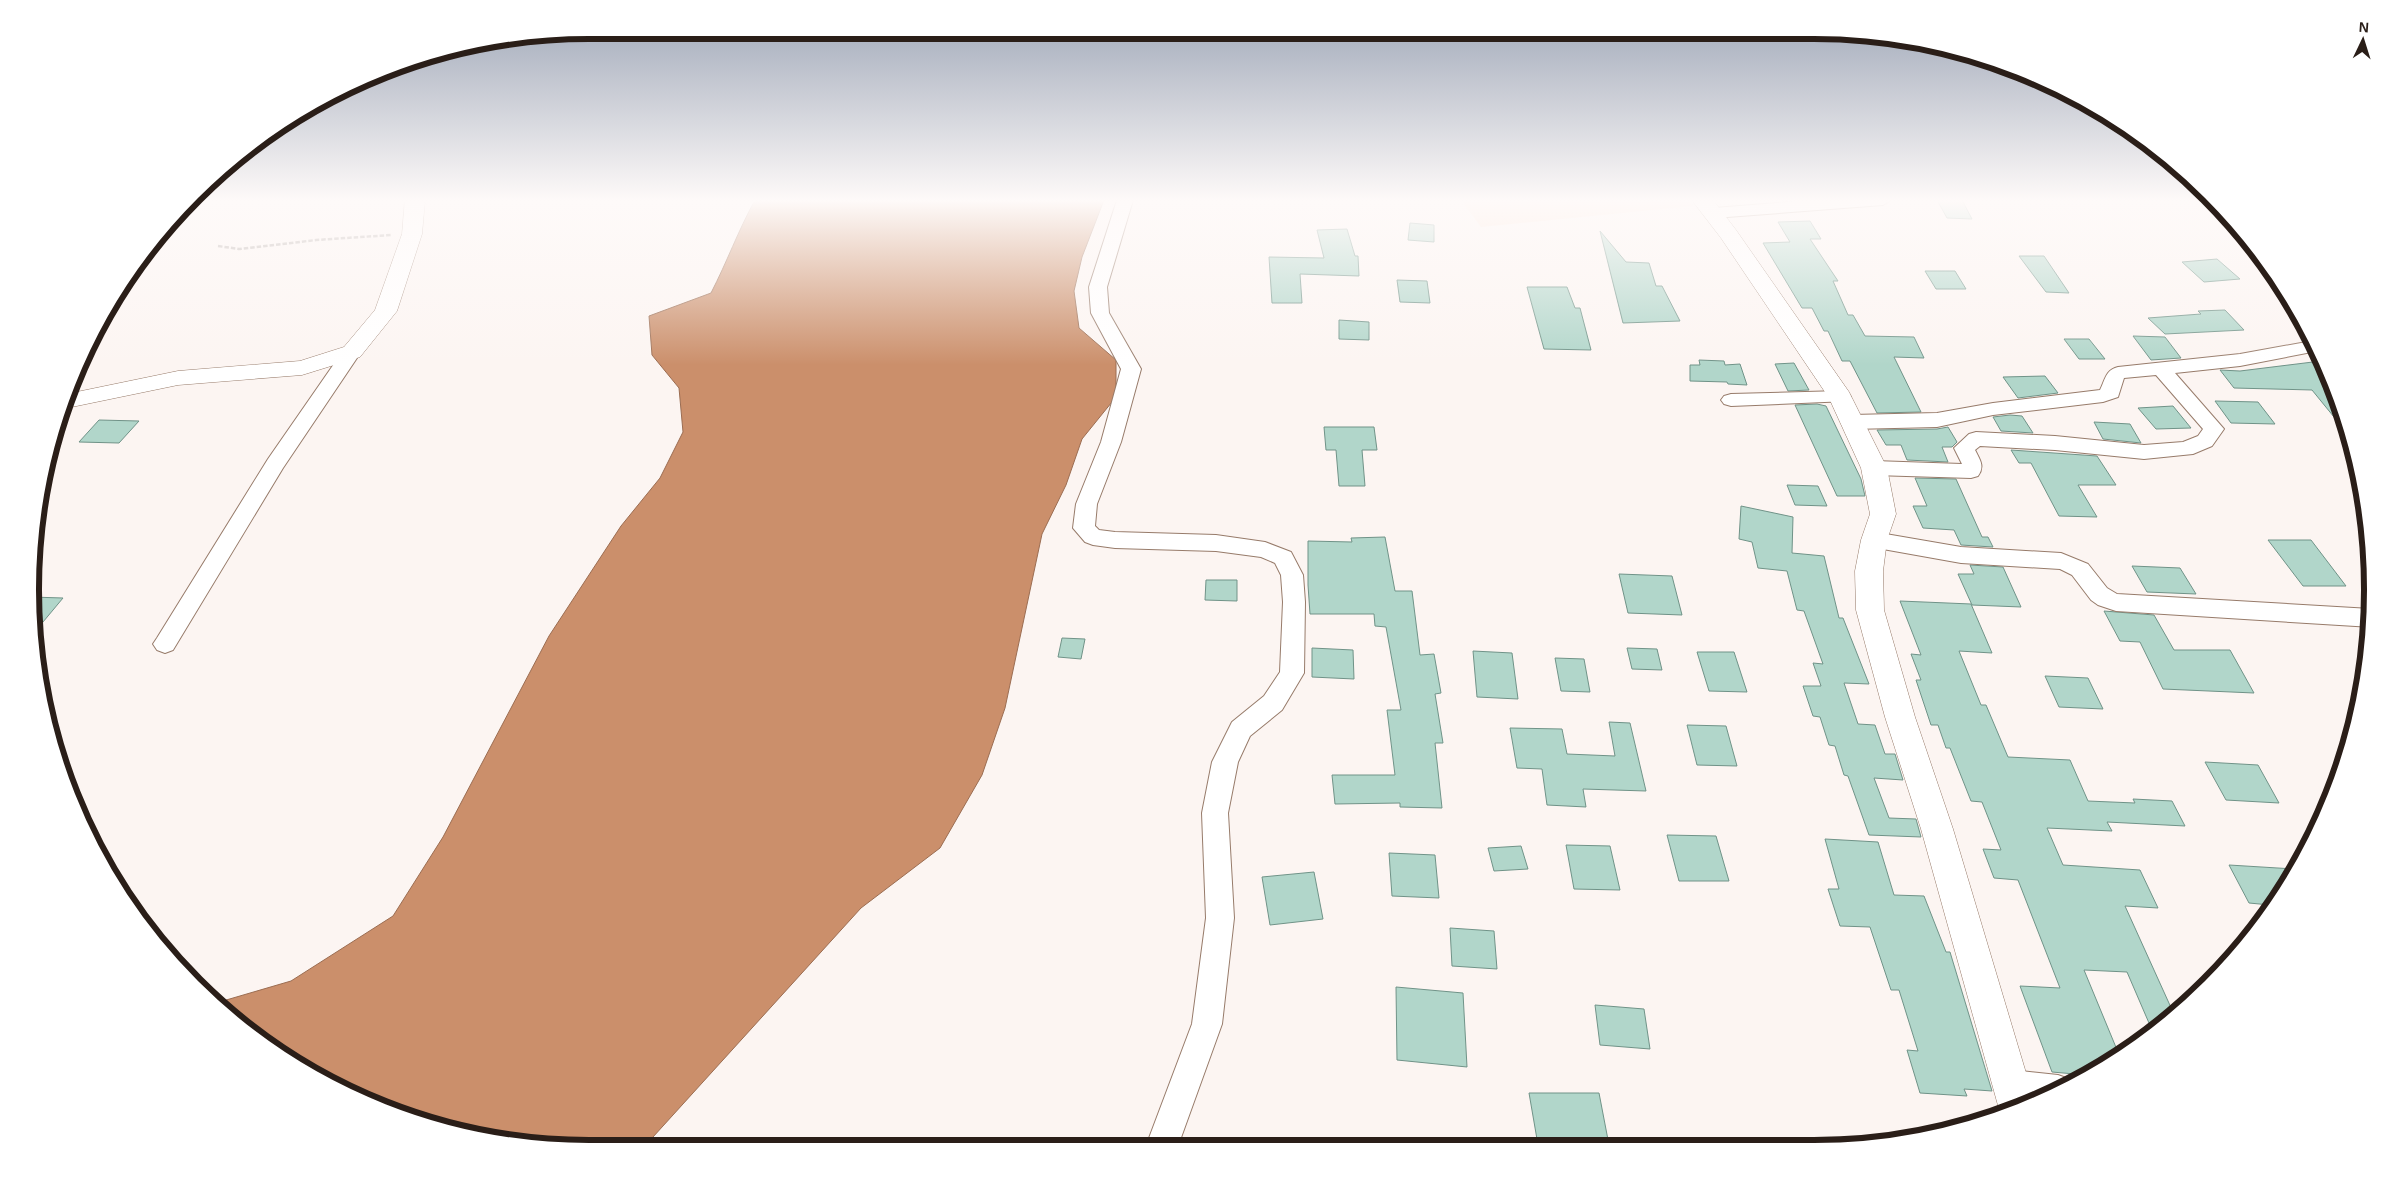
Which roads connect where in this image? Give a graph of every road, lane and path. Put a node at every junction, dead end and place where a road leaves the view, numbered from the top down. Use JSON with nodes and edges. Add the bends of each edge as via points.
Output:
{"nodes":[{"id":1,"x":405,"y":255,"type":"edge"},
{"id":2,"x":1108,"y":255,"type":"edge"},
{"id":3,"x":1742,"y":255,"type":"edge"},
{"id":4,"x":2308,"y":347,"type":"edge"},
{"id":5,"x":352,"y":352,"type":"junction"},
{"id":6,"x":2161,"y":369,"type":"junction"},
{"id":7,"x":1841,"y":397,"type":"junction"},
{"id":8,"x":73,"y":400,"type":"edge"},
{"id":9,"x":1730,"y":400,"type":"dead end"},
{"id":10,"x":1852,"y":422,"type":"junction"},
{"id":11,"x":1874,"y":468,"type":"junction"},
{"id":12,"x":1874,"y":540,"type":"junction"},
{"id":13,"x":2363,"y":616,"type":"edge"},
{"id":14,"x":165,"y":644,"type":"dead end"},
{"id":15,"x":2032,"y":1094,"type":"edge"},
{"id":16,"x":2015,"y":1097,"type":"edge"},
{"id":17,"x":1164,"y":1140,"type":"edge"}],
"edges":[{"from":1,"to":5,"type":"main road","via":[[386,311]]},
{"from":2,"to":17,"type":"street","via":[[1098,287],[1100,313],[1131,369],[1102,469],[1082,514],[1084,528],[1093,537],[1115,540],[1216,543],[1265,550],[1283,558],[1292,575],[1294,602],[1292,673],[1273,703],[1241,729],[1225,762],[1216,813],[1220,918],[1207,1024]]},
{"from":3,"to":7,"type":"main road"},
{"from":4,"to":6,"type":"street","via":[[2240,360]]},
{"from":5,"to":8,"type":"main road","via":[[302,368],[178,378]]},
{"from":5,"to":14,"type":"street","via":[[275,464]]},
{"from":6,"to":10,"type":"street","via":[[2118,373],[2112,381],[2111,393],[2102,396],[1993,409],[1937,420]]},
{"from":6,"to":11,"type":"street","via":[[2214,429],[2205,441],[2186,449],[2144,452],[2054,442],[1976,439],[1964,448],[1972,464],[1971,471]]},
{"from":7,"to":9,"type":"street"},
{"from":7,"to":10,"type":"main road"},
{"from":10,"to":11,"type":"main road"},
{"from":11,"to":12,"type":"main road","via":[[1883,514]]},
{"from":12,"to":13,"type":"street","via":[[1959,555],[2061,562],[2080,568],[2104,600],[2116,602]]},
{"from":12,"to":16,"type":"main road","via":[[1868,571],[1870,610]]},
{"from":15,"to":16,"type":"street"}]}
